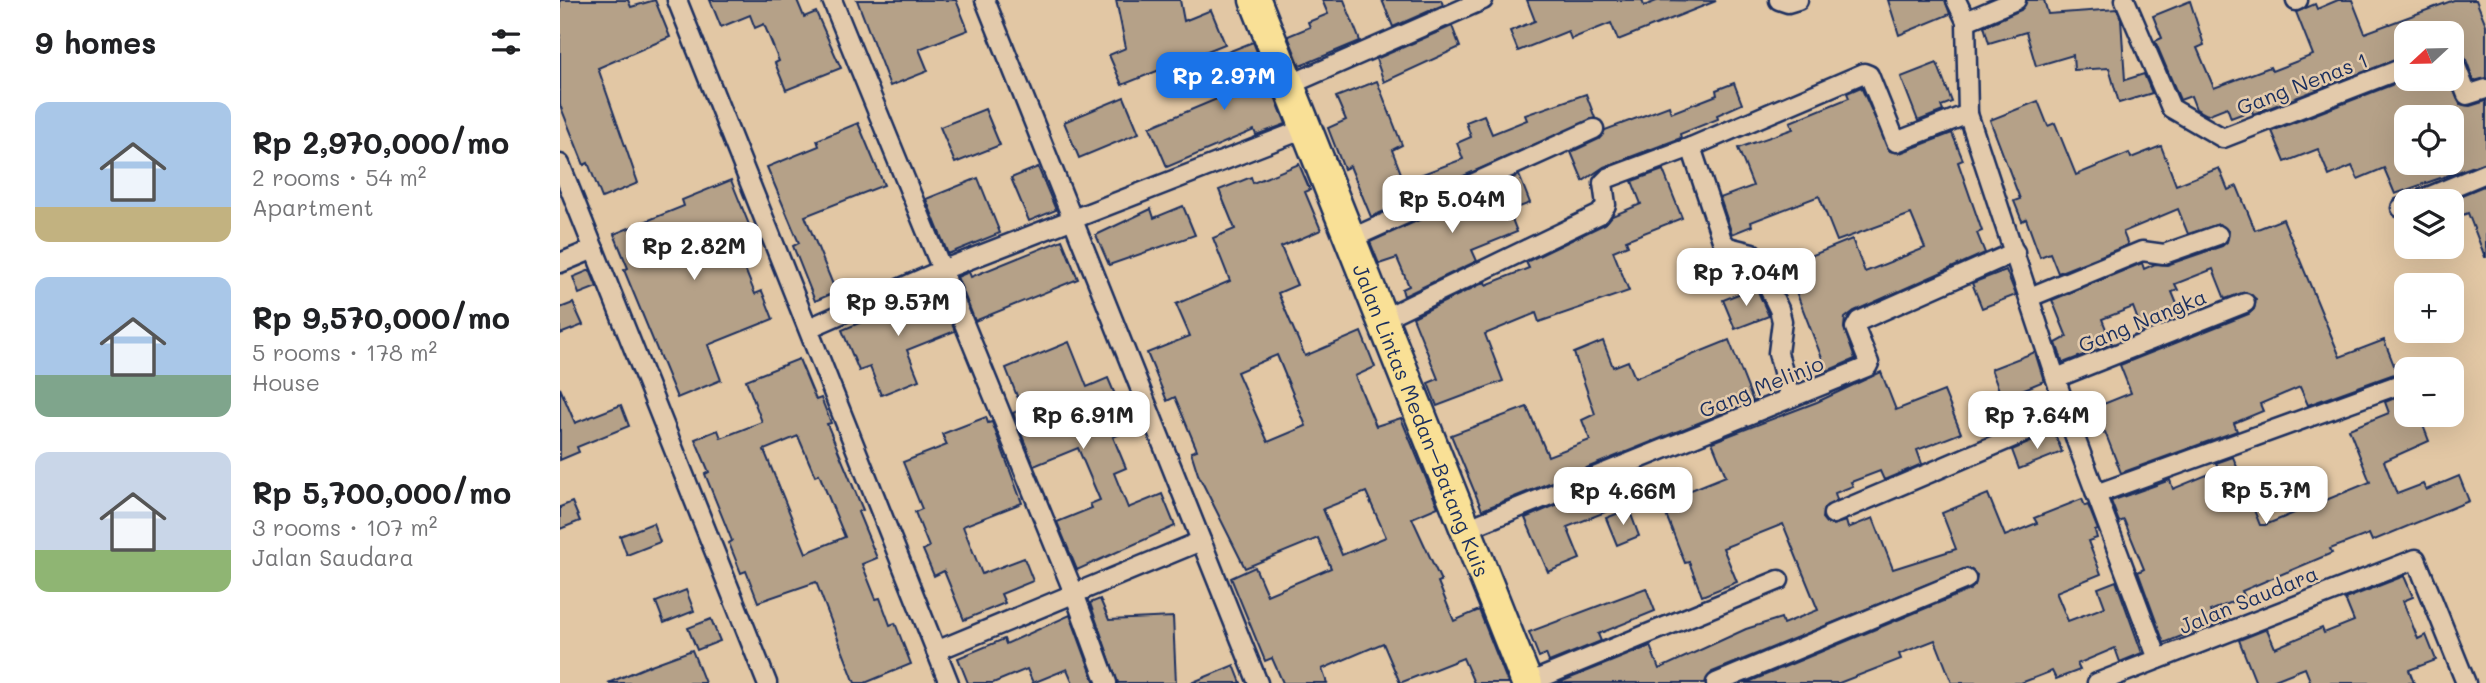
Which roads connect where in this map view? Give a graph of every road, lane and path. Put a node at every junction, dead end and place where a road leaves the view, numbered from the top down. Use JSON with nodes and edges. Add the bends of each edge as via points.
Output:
{"nodes":[{"id":1,"x":677,"y":0,"type":"edge"},
{"id":2,"x":832,"y":0,"type":"edge"},
{"id":3,"x":985,"y":0,"type":"edge"},
{"id":4,"x":1255,"y":0,"type":"edge"},
{"id":5,"x":1483,"y":0,"type":"edge"},
{"id":6,"x":1956,"y":0,"type":"edge"},
{"id":7,"x":2016,"y":0,"type":"edge"},
{"id":8,"x":2125,"y":0,"type":"edge"},
{"id":9,"x":1966,"y":21,"type":"junction"},
{"id":10,"x":2394,"y":72,"type":"edge"},
{"id":11,"x":1289,"y":85,"type":"junction"},
{"id":12,"x":2464,"y":88,"type":"edge"},
{"id":13,"x":2486,"y":89,"type":"edge"},
{"id":14,"x":1968,"y":114,"type":"junction"},
{"id":15,"x":1307,"y":128,"type":"junction"},
{"id":16,"x":1594,"y":129,"type":"dead end"},
{"id":17,"x":1692,"y":147,"type":"junction"},
{"id":18,"x":560,"y":164,"type":"edge"},
{"id":19,"x":2486,"y":173,"type":"edge"},
{"id":20,"x":2447,"y":189,"type":"edge"},
{"id":21,"x":1073,"y":220,"type":"junction"},
{"id":22,"x":2218,"y":235,"type":"dead end"},
{"id":23,"x":1350,"y":239,"type":"junction"},
{"id":24,"x":594,"y":248,"type":"junction"},
{"id":25,"x":2015,"y":252,"type":"junction"},
{"id":26,"x":560,"y":263,"type":"edge"},
{"id":27,"x":942,"y":271,"type":"junction"},
{"id":28,"x":2030,"y":297,"type":"junction"},
{"id":29,"x":2245,"y":303,"type":"dead end"},
{"id":30,"x":1382,"y":319,"type":"junction"},
{"id":31,"x":809,"y":328,"type":"junction"},
{"id":32,"x":2056,"y":378,"type":"junction"},
{"id":33,"x":2394,"y":386,"type":"edge"},
{"id":34,"x":1790,"y":398,"type":"junction"},
{"id":35,"x":2068,"y":414,"type":"junction"},
{"id":36,"x":2096,"y":494,"type":"junction"},
{"id":37,"x":1833,"y":514,"type":"dead end"},
{"id":38,"x":1466,"y":529,"type":"junction"},
{"id":39,"x":1201,"y":541,"type":"junction"},
{"id":40,"x":1966,"y":579,"type":"dead end"},
{"id":41,"x":1779,"y":580,"type":"dead end"},
{"id":42,"x":1074,"y":593,"type":"junction"},
{"id":43,"x":936,"y":651,"type":"junction"},
{"id":44,"x":2158,"y":659,"type":"junction"},
{"id":45,"x":767,"y":683,"type":"edge"},
{"id":46,"x":949,"y":683,"type":"edge"},
{"id":47,"x":1107,"y":683,"type":"edge"},
{"id":48,"x":1258,"y":683,"type":"edge"},
{"id":49,"x":1527,"y":683,"type":"edge"},
{"id":50,"x":1716,"y":683,"type":"edge"},
{"id":51,"x":2096,"y":683,"type":"edge"},
{"id":52,"x":2466,"y":683,"type":"edge"}],
"edges":[{"from":1,"to":31,"type":"street"},
{"from":2,"to":27,"type":"street"},
{"from":3,"to":21,"type":"street"},
{"from":4,"to":11,"type":"highway","name":"Jalan Lintas Medan–Batang Kuis"},
{"from":5,"to":11,"type":"street"},
{"from":6,"to":9,"type":"street"},
{"from":7,"to":9,"type":"street"},
{"from":8,"to":10,"type":"street","name":"Gang Nenas 1","via":[[2171,108],[2223,138]]},
{"from":9,"to":14,"type":"street"},
{"from":11,"to":15,"type":"highway","name":"Jalan Lintas Medan–Batang Kuis"},
{"from":12,"to":13,"type":"street","via":[[2467,96]]},
{"from":14,"to":17,"type":"street","via":[[1896,142],[1865,73]]},
{"from":14,"to":25,"type":"street"},
{"from":15,"to":21,"type":"street"},
{"from":15,"to":23,"type":"highway","name":"Jalan Lintas Medan–Batang Kuis"},
{"from":16,"to":23,"type":"street"},
{"from":17,"to":30,"type":"street","via":[[1608,178],[1603,187],[1605,208],[1600,214]]},
{"from":17,"to":34,"type":"street","via":[[1722,240],[1728,247],[1752,253],[1773,293],[1782,321],[1780,366]]},
{"from":18,"to":24,"type":"street"},
{"from":19,"to":20,"type":"street"},
{"from":21,"to":27,"type":"street"},
{"from":21,"to":39,"type":"street"},
{"from":22,"to":28,"type":"street","via":[[2164,254],[2142,251]]},
{"from":23,"to":30,"type":"highway","name":"Jalan Lintas Medan–Batang Kuis"},
{"from":24,"to":26,"type":"street"},
{"from":24,"to":45,"type":"street"},
{"from":25,"to":28,"type":"street"},
{"from":25,"to":34,"type":"street","name":"Gang Melinjo","via":[[1861,320],[1856,328],[1868,366]]},
{"from":27,"to":31,"type":"street"},
{"from":27,"to":42,"type":"street"},
{"from":28,"to":32,"type":"street"},
{"from":29,"to":32,"type":"street","name":"Gang Nangka"},
{"from":30,"to":38,"type":"highway","name":"Jalan Lintas Medan–Batang Kuis"},
{"from":31,"to":43,"type":"street"},
{"from":32,"to":35,"type":"street"},
{"from":33,"to":36,"type":"street"},
{"from":34,"to":38,"type":"street","name":"Gang Melinjo"},
{"from":35,"to":36,"type":"street"},
{"from":35,"to":37,"type":"street"},
{"from":36,"to":44,"type":"street"},
{"from":38,"to":49,"type":"highway","name":"Jalan Lintas Medan–Batang Kuis"},
{"from":39,"to":42,"type":"street"},
{"from":39,"to":48,"type":"street"},
{"from":40,"to":50,"type":"street"},
{"from":41,"to":49,"type":"street"},
{"from":42,"to":43,"type":"street"},
{"from":42,"to":47,"type":"street"},
{"from":43,"to":46,"type":"street"},
{"from":44,"to":51,"type":"street","name":"Jalan Saudara"},
{"from":44,"to":52,"type":"street","name":"Jalan Saudara","via":[[2416,559]]}]}
